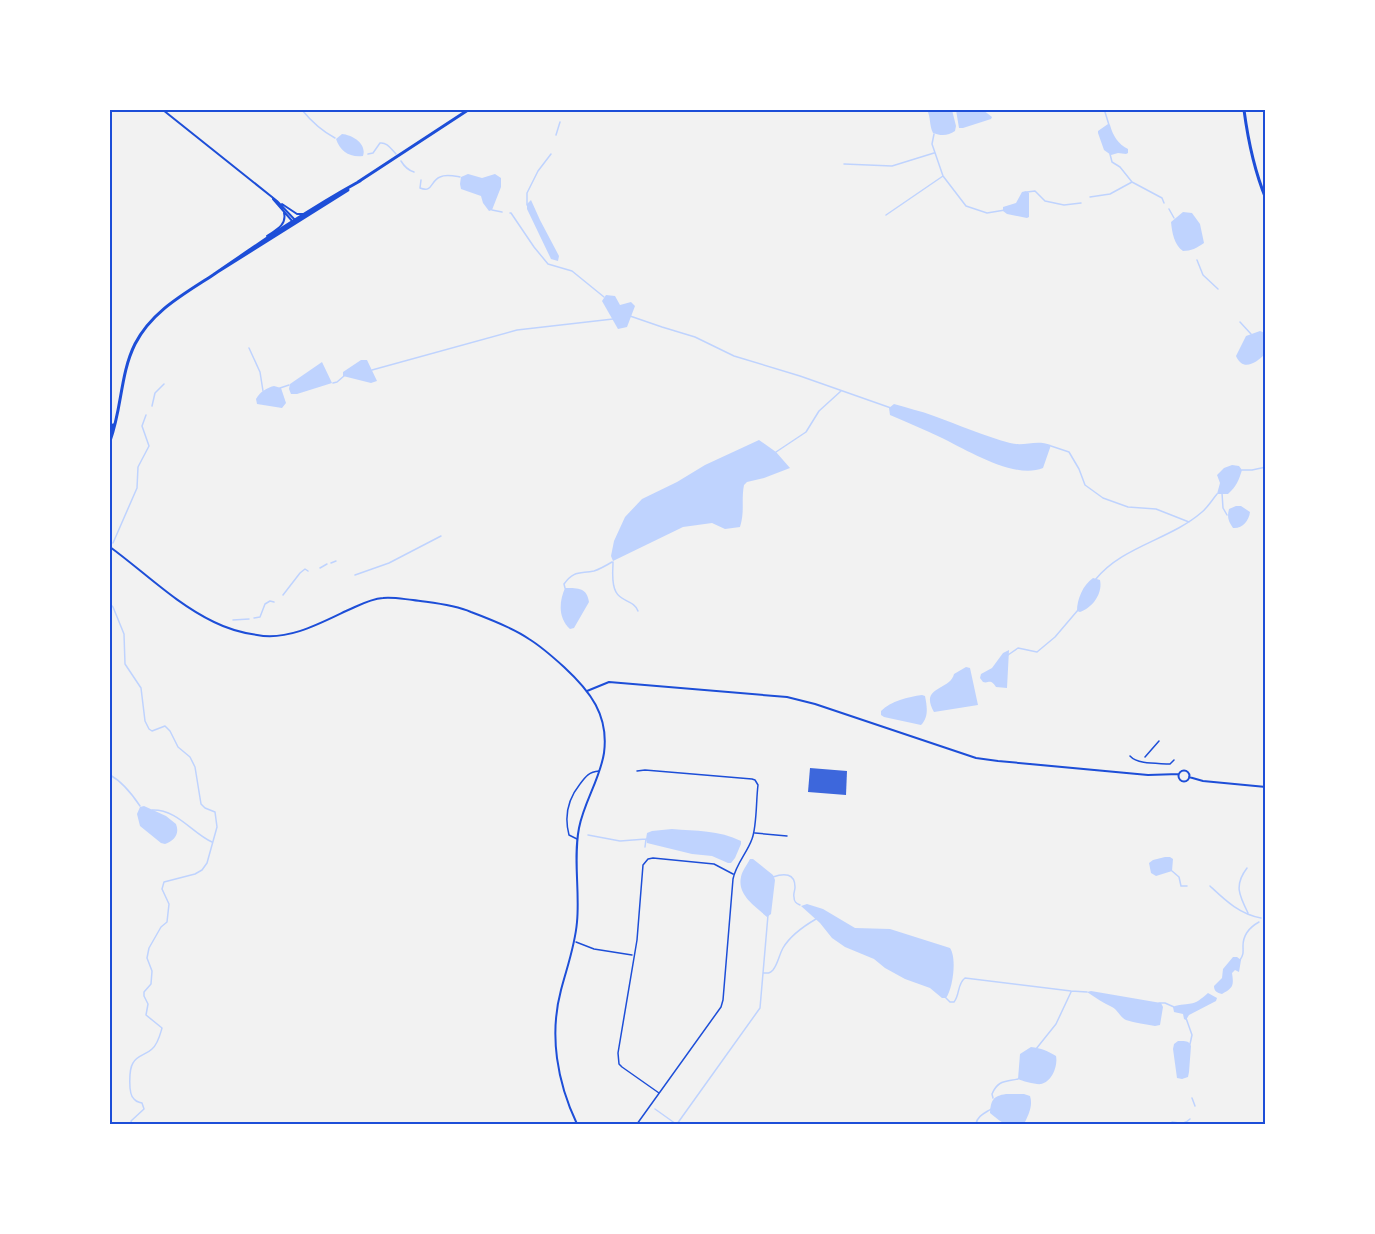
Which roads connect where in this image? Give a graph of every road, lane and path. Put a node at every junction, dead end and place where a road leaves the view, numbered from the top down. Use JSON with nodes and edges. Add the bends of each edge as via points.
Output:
{"nodes":[{"id":1,"x":163,"y":110,"type":"edge"},
{"id":2,"x":468,"y":110,"type":"edge"},
{"id":3,"x":1244,"y":110,"type":"edge"},
{"id":4,"x":360,"y":181,"type":"junction"},
{"id":5,"x":1266,"y":199,"type":"edge"},
{"id":6,"x":275,"y":200,"type":"junction"},
{"id":7,"x":307,"y":212,"type":"junction"},
{"id":8,"x":284,"y":213,"type":"junction"},
{"id":9,"x":295,"y":222,"type":"junction"},
{"id":10,"x":258,"y":244,"type":"junction"},
{"id":11,"x":215,"y":273,"type":"junction"},
{"id":12,"x":116,"y":418,"type":"junction"},
{"id":13,"x":110,"y":433,"type":"edge"},
{"id":14,"x":110,"y":441,"type":"edge"},
{"id":15,"x":110,"y":547,"type":"edge"},
{"id":16,"x":587,"y":691,"type":"junction"},
{"id":17,"x":1159,"y":741,"type":"dead end"},
{"id":18,"x":1130,"y":756,"type":"dead end"},
{"id":19,"x":1145,"y":757,"type":"dead end"},
{"id":20,"x":1174,"y":760,"type":"dead end"},
{"id":21,"x":599,"y":771,"type":"junction"},
{"id":22,"x":637,"y":771,"type":"dead end"},
{"id":23,"x":1179,"y":774,"type":"junction"},
{"id":24,"x":1189,"y":777,"type":"junction"},
{"id":25,"x":1266,"y":787,"type":"edge"},
{"id":26,"x":754,"y":832,"type":"junction"},
{"id":27,"x":787,"y":836,"type":"dead end"},
{"id":28,"x":578,"y":839,"type":"junction"},
{"id":29,"x":734,"y":874,"type":"junction"},
{"id":30,"x":575,"y":942,"type":"junction"},
{"id":31,"x":634,"y":956,"type":"junction"},
{"id":32,"x":660,"y":1093,"type":"junction"},
{"id":33,"x":577,"y":1125,"type":"edge"},
{"id":34,"x":637,"y":1125,"type":"edge"}],
"edges":[{"from":1,"to":6,"type":"main road"},
{"from":2,"to":4,"type":"main road"},
{"from":3,"to":5,"type":"main road"},
{"from":4,"to":7,"type":"main road"},
{"from":4,"to":9,"type":"main road"},
{"from":6,"to":7,"type":"main road","via":[[297,214]]},
{"from":6,"to":8,"type":"main road"},
{"from":6,"to":9,"type":"main road"},
{"from":7,"to":9,"type":"main road"},
{"from":8,"to":9,"type":"main road"},
{"from":8,"to":10,"type":"main road","via":[[282,225]]},
{"from":9,"to":10,"type":"main road"},
{"from":9,"to":11,"type":"main road"},
{"from":10,"to":11,"type":"main road"},
{"from":11,"to":12,"type":"main road","via":[[162,310],[141,333],[127,365]]},
{"from":12,"to":13,"type":"main road"},
{"from":12,"to":14,"type":"main road"},
{"from":15,"to":16,"type":"main road","via":[[195,612],[256,635],[292,634],[387,597],[470,611],[528,638]]},
{"from":16,"to":21,"type":"main road","via":[[603,726]]},
{"from":16,"to":23,"type":"main road","via":[[609,682],[787,697],[976,758],[1148,775]]},
{"from":17,"to":19,"type":"street"},
{"from":18,"to":20,"type":"street","via":[[1136,761],[1161,764]]},
{"from":21,"to":28,"type":"main road","via":[[586,802]]},
{"from":21,"to":28,"type":"street","via":[[586,776],[568,805],[569,835]]},
{"from":22,"to":26,"type":"street","via":[[755,780],[758,785]]},
{"from":23,"to":24,"type":"main road","via":[[1182,781]]},
{"from":23,"to":24,"type":"main road","via":[[1186,770]]},
{"from":24,"to":25,"type":"main road"},
{"from":26,"to":27,"type":"street"},
{"from":26,"to":29,"type":"street"},
{"from":28,"to":30,"type":"main road"},
{"from":29,"to":31,"type":"street","via":[[714,864],[648,859],[643,865]]},
{"from":29,"to":32,"type":"street","via":[[721,1007]]},
{"from":30,"to":31,"type":"street"},
{"from":30,"to":33,"type":"main road","via":[[556,1015],[556,1039],[562,1085]]},
{"from":31,"to":32,"type":"street","via":[[619,1059],[622,1067]]},
{"from":32,"to":34,"type":"street"}]}
